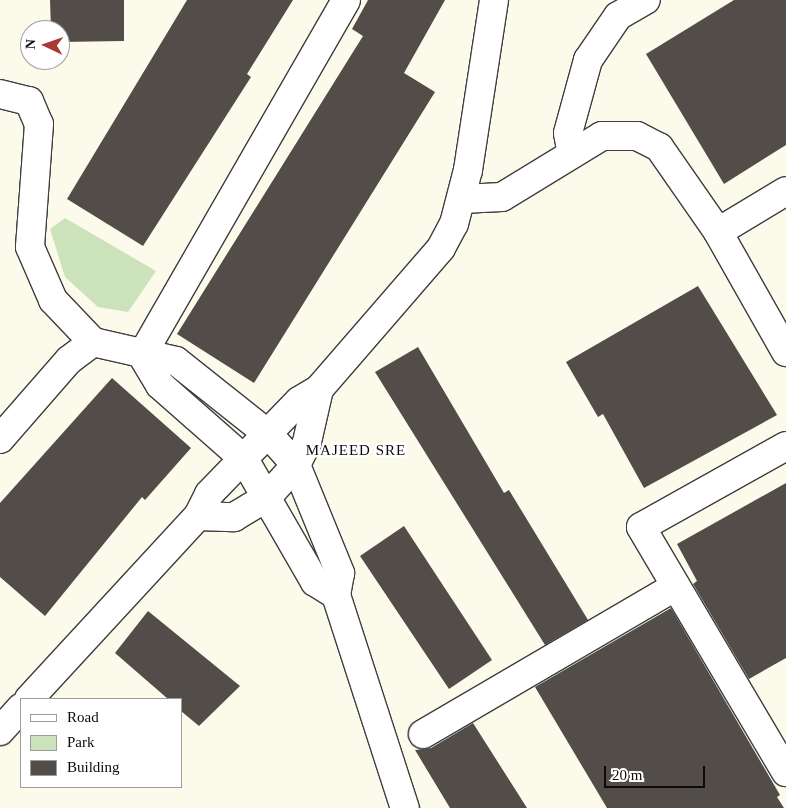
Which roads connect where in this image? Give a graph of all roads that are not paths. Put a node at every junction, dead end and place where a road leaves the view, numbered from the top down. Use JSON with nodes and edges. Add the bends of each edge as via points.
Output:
{"nodes":[{"id":1,"x":346,"y":0,"type":"edge"},
{"id":2,"x":494,"y":0,"type":"edge"},
{"id":3,"x":646,"y":0,"type":"edge"},
{"id":4,"x":0,"y":94,"type":"edge"},
{"id":5,"x":572,"y":154,"type":"junction"},
{"id":6,"x":786,"y":191,"type":"edge"},
{"id":7,"x":462,"y":199,"type":"junction"},
{"id":8,"x":718,"y":232,"type":"junction"},
{"id":9,"x":93,"y":342,"type":"junction"},
{"id":10,"x":786,"y":352,"type":"edge"},
{"id":11,"x":142,"y":354,"type":"junction"},
{"id":12,"x":319,"y":389,"type":"junction"},
{"id":13,"x":270,"y":435,"type":"junction"},
{"id":14,"x":0,"y":439,"type":"edge"},
{"id":15,"x":786,"y":446,"type":"edge"},
{"id":16,"x":244,"y":459,"type":"junction"},
{"id":17,"x":296,"y":465,"type":"junction"},
{"id":18,"x":267,"y":497,"type":"junction"},
{"id":19,"x":198,"y":516,"type":"junction"},
{"id":20,"x":675,"y":587,"type":"junction"},
{"id":21,"x":336,"y":595,"type":"junction"},
{"id":22,"x":30,"y":698,"type":"edge"},
{"id":23,"x":20,"y":709,"type":"edge"},
{"id":24,"x":0,"y":731,"type":"edge"},
{"id":25,"x":423,"y":734,"type":"dead end"},
{"id":26,"x":786,"y":772,"type":"edge"},
{"id":27,"x":405,"y":808,"type":"edge"}],
"edges":[{"from":1,"to":11,"type":"street"},
{"from":2,"to":7,"type":"street"},
{"from":3,"to":5,"type":"street","via":[[618,16],[588,60],[568,133]]},
{"from":4,"to":9,"type":"street","via":[[29,101],[39,124],[30,247],[36,267],[53,300]]},
{"from":5,"to":7,"type":"street","via":[[502,197]]},
{"from":5,"to":8,"type":"street","via":[[602,136],[637,136],[659,148]]},
{"from":6,"to":8,"type":"street"},
{"from":7,"to":12,"type":"street","via":[[441,248]]},
{"from":8,"to":10,"type":"street"},
{"from":9,"to":11,"type":"street"},
{"from":9,"to":14,"type":"street","via":[[69,360]]},
{"from":11,"to":13,"type":"street","via":[[176,362]]},
{"from":11,"to":16,"type":"street","via":[[160,385]]},
{"from":12,"to":13,"type":"street","via":[[299,400]]},
{"from":12,"to":17,"type":"street","via":[[315,419]]},
{"from":13,"to":16,"type":"street"},
{"from":13,"to":17,"type":"street"},
{"from":15,"to":20,"type":"street","via":[[640,527]]},
{"from":16,"to":18,"type":"street"},
{"from":16,"to":19,"type":"street","via":[[209,494]]},
{"from":17,"to":18,"type":"street"},
{"from":17,"to":21,"type":"street","via":[[340,573]]},
{"from":18,"to":19,"type":"street","via":[[234,517]]},
{"from":18,"to":21,"type":"street","via":[[315,582]]},
{"from":19,"to":22,"type":"street"},
{"from":20,"to":25,"type":"street"},
{"from":20,"to":26,"type":"street"},
{"from":21,"to":27,"type":"street"},
{"from":23,"to":24,"type":"street"}]}
